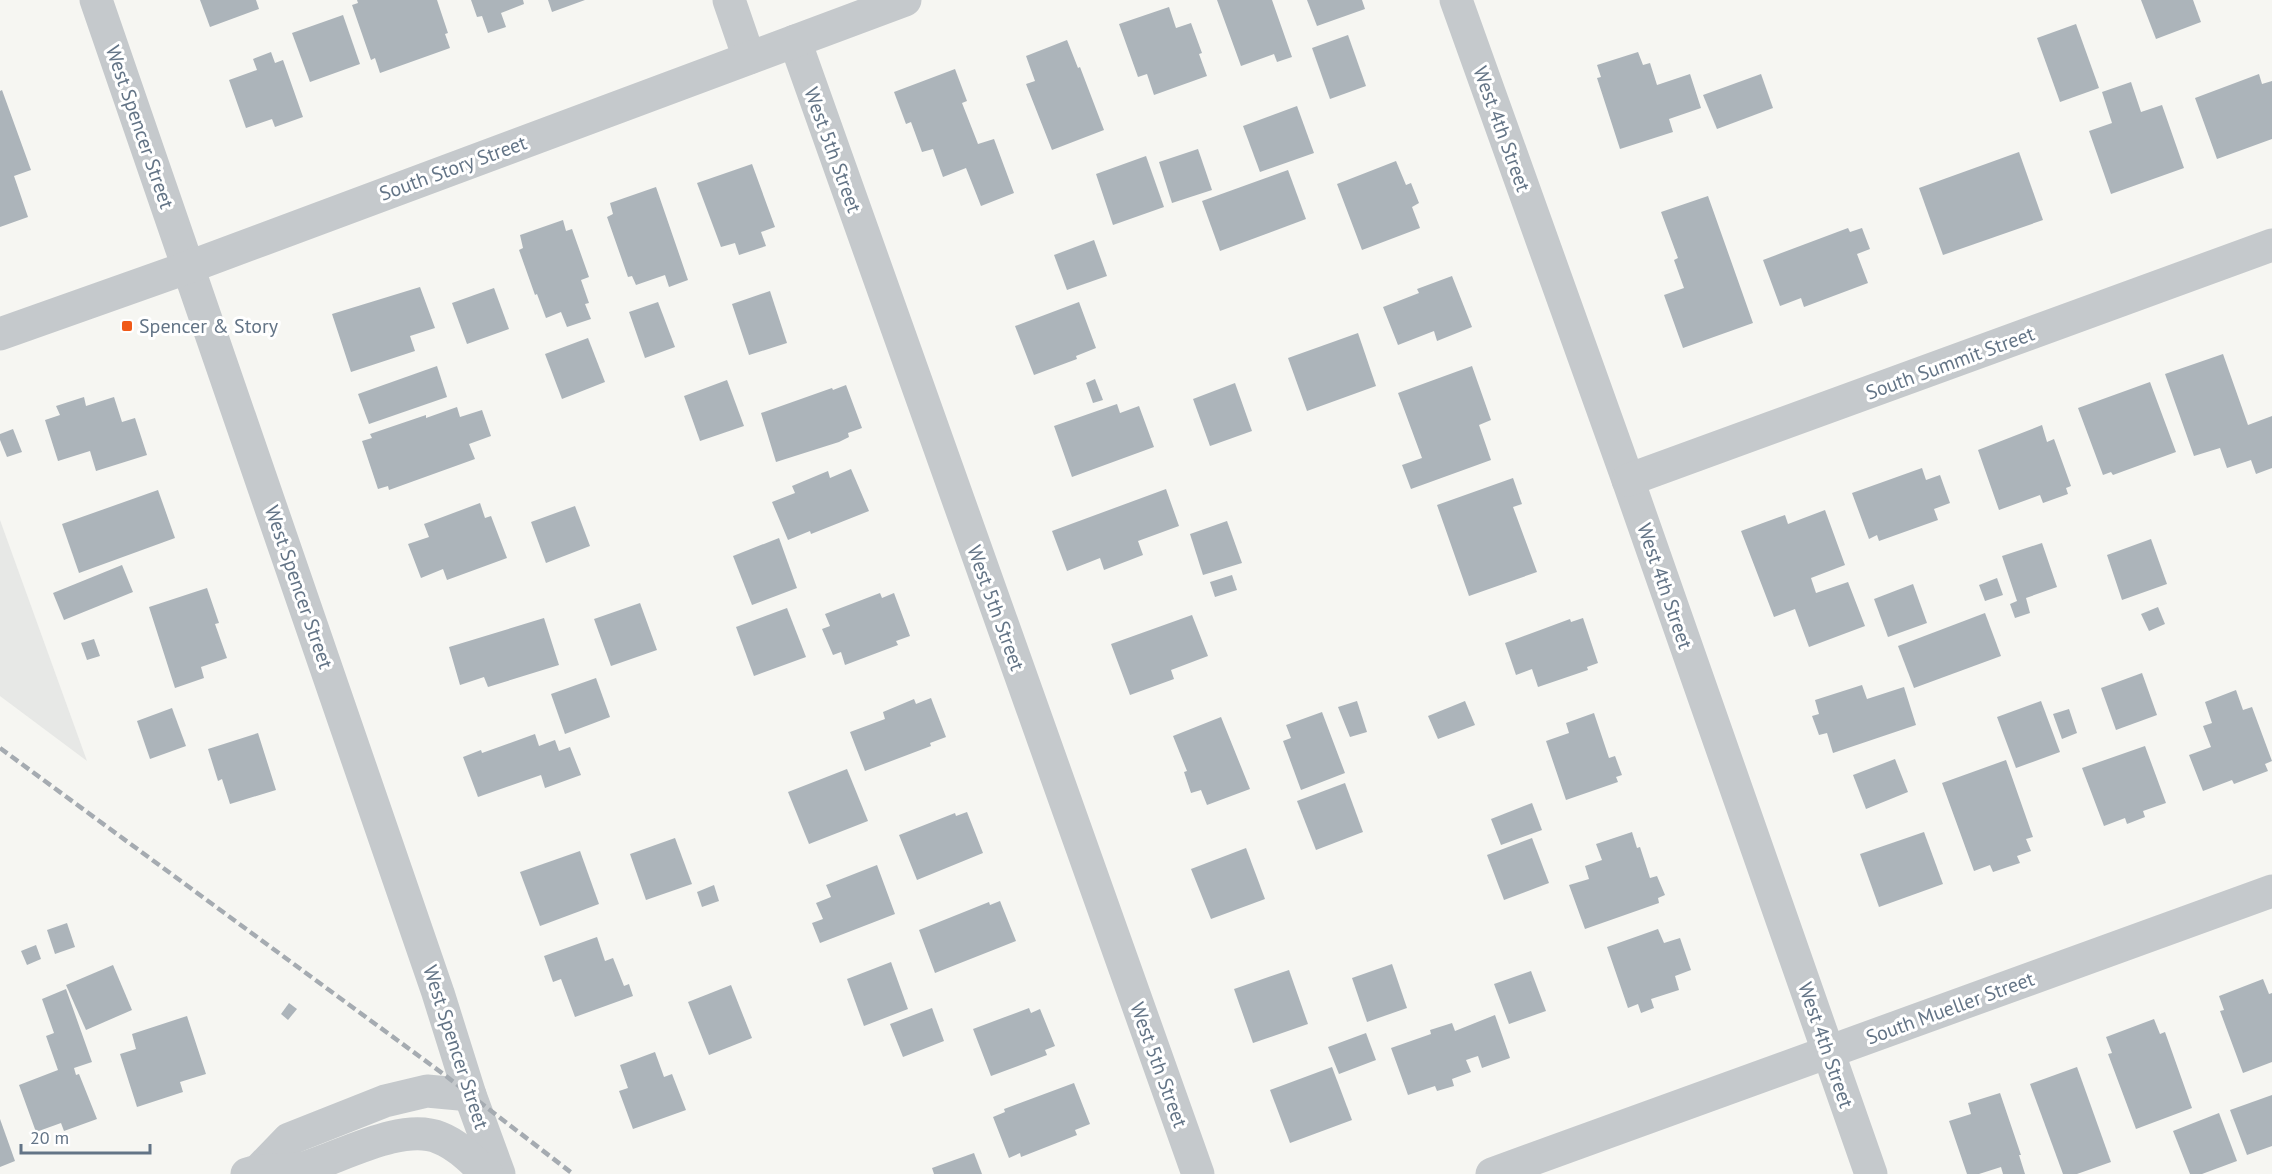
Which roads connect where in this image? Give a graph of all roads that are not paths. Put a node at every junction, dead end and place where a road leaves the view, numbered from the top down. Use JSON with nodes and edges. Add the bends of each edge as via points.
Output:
{"nodes":[{"id":1,"x":96,"y":0,"type":"edge"},
{"id":2,"x":729,"y":0,"type":"edge"},
{"id":3,"x":905,"y":0,"type":"edge"},
{"id":4,"x":1456,"y":0,"type":"edge"},
{"id":5,"x":795,"y":41,"type":"junction"},
{"id":6,"x":749,"y":58,"type":"junction"},
{"id":7,"x":2272,"y":245,"type":"edge"},
{"id":8,"x":189,"y":267,"type":"junction"},
{"id":9,"x":0,"y":334,"type":"edge"},
{"id":10,"x":1628,"y":480,"type":"junction"},
{"id":11,"x":2272,"y":891,"type":"edge"},
{"id":12,"x":1829,"y":1052,"type":"junction"},
{"id":13,"x":470,"y":1095,"type":"junction"},
{"id":14,"x":253,"y":1172,"type":"edge"},
{"id":15,"x":487,"y":1174,"type":"edge"},
{"id":16,"x":499,"y":1174,"type":"edge"},
{"id":17,"x":1198,"y":1174,"type":"edge"},
{"id":18,"x":1492,"y":1174,"type":"edge"},
{"id":19,"x":1871,"y":1174,"type":"edge"}],
"edges":[{"from":1,"to":8,"type":"street","name":"West Spencer Street"},
{"from":2,"to":6,"type":"street"},
{"from":3,"to":5,"type":"street","name":"South Story Street"},
{"from":4,"to":10,"type":"street","name":"West 4th Street"},
{"from":5,"to":6,"type":"street","name":"South Story Street"},
{"from":5,"to":17,"type":"street","name":"West 5th Street"},
{"from":6,"to":8,"type":"street","name":"South Story Street"},
{"from":7,"to":10,"type":"street","name":"South Summit Street"},
{"from":8,"to":9,"type":"street","name":"South Story Street"},
{"from":8,"to":13,"type":"street","name":"West Spencer Street"},
{"from":10,"to":12,"type":"street","name":"West 4th Street"},
{"from":11,"to":12,"type":"street","name":"South Mueller Street"},
{"from":12,"to":18,"type":"street","name":"South Mueller Street"},
{"from":12,"to":19,"type":"street","name":"West 4th Street"},
{"from":13,"to":14,"type":"street","via":[[427,1091],[385,1101],[289,1139]]},
{"from":13,"to":16,"type":"street","name":"West Spencer Street"},
{"from":14,"to":15,"type":"street","via":[[304,1168],[387,1139],[424,1133],[452,1144]]}]}
